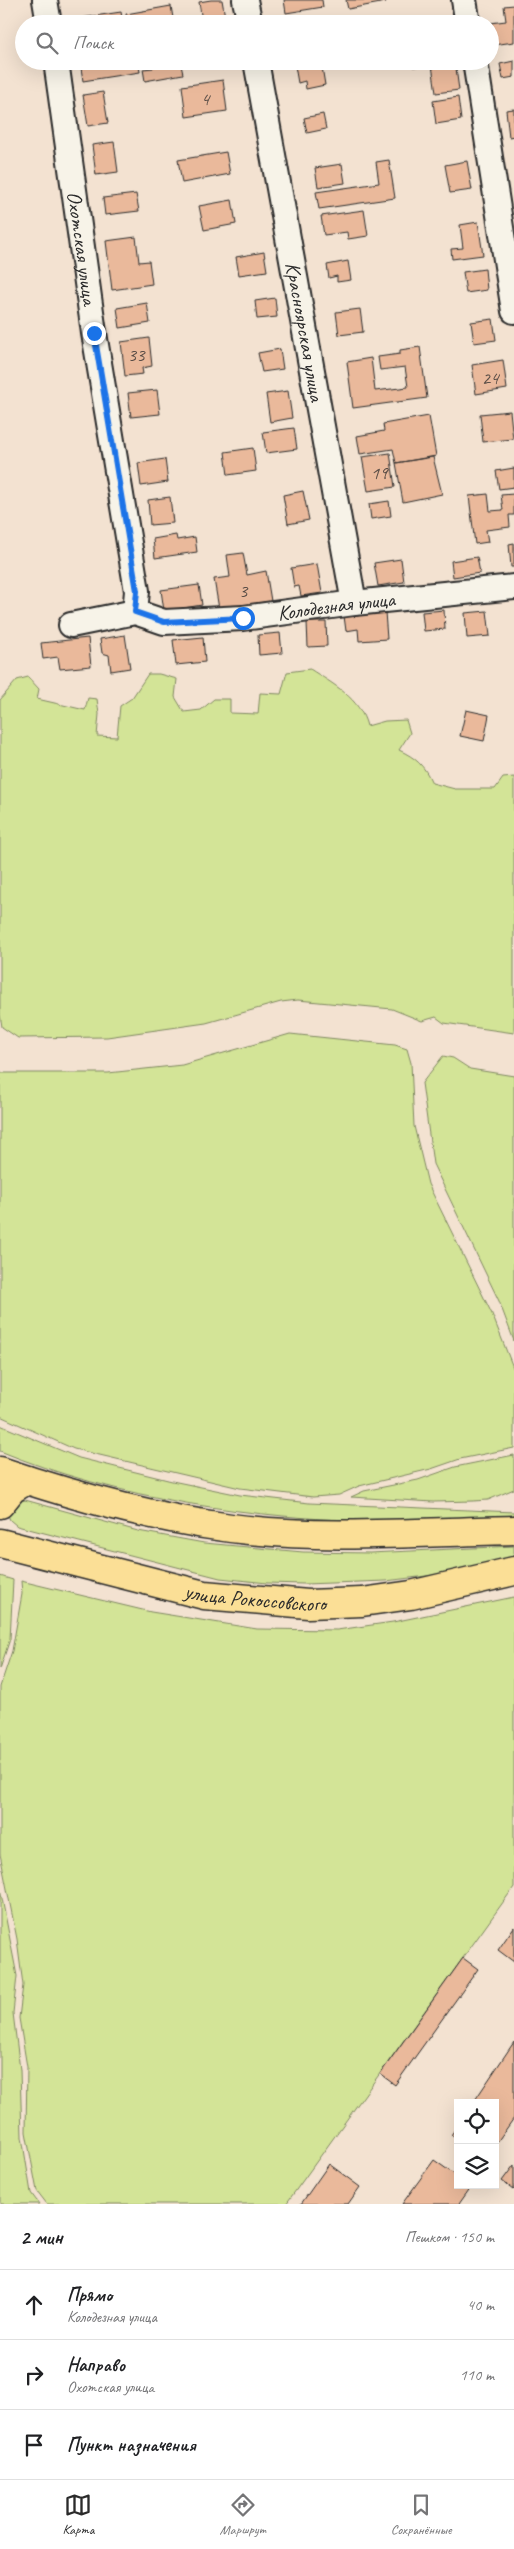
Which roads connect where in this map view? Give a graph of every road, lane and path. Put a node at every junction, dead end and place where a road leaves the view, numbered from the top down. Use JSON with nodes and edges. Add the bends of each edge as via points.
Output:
{"nodes":[{"id":1,"x":45,"y":0,"type":"edge"},
{"id":2,"x":245,"y":0,"type":"edge"},
{"id":3,"x":464,"y":0,"type":"edge"},
{"id":4,"x":48,"y":15,"type":"edge"},
{"id":5,"x":248,"y":15,"type":"edge"},
{"id":6,"x":466,"y":15,"type":"edge"},
{"id":7,"x":57,"y":70,"type":"edge"},
{"id":8,"x":258,"y":70,"type":"edge"},
{"id":9,"x":476,"y":70,"type":"edge"},
{"id":10,"x":514,"y":311,"type":"edge"},
{"id":11,"x":514,"y":586,"type":"edge"},
{"id":12,"x":354,"y":603,"type":"junction"},
{"id":13,"x":135,"y":612,"type":"junction"},
{"id":14,"x":71,"y":625,"type":"dead end"},
{"id":15,"x":0,"y":1471,"type":"edge"},
{"id":16,"x":27,"y":1480,"type":"junction"},
{"id":17,"x":0,"y":1504,"type":"edge"},
{"id":18,"x":514,"y":1530,"type":"edge"},
{"id":19,"x":0,"y":1532,"type":"edge"},
{"id":20,"x":11,"y":1546,"type":"edge"},
{"id":21,"x":514,"y":1571,"type":"edge"}],
"edges":[{"from":1,"to":4,"type":"street"},
{"from":2,"to":5,"type":"street"},
{"from":3,"to":6,"type":"street"},
{"from":7,"to":13,"type":"street","name":"Охотская улица","via":[[94,333],[137,591]]},
{"from":8,"to":12,"type":"street","name":"Красноярская улица"},
{"from":9,"to":10,"type":"street"},
{"from":11,"to":12,"type":"street","name":"Колодезная улица"},
{"from":12,"to":13,"type":"street","name":"Колодезная улица","via":[[243,618],[164,622]]},
{"from":13,"to":14,"type":"street"},
{"from":15,"to":16,"type":"highway"},
{"from":16,"to":17,"type":"highway","via":[[12,1489]]},
{"from":16,"to":18,"type":"highway","via":[[155,1514],[231,1528],[330,1534]]},
{"from":19,"to":20,"type":"highway","name":"улица Рокоссовского"},
{"from":20,"to":21,"type":"highway","name":"улица Рокоссовского","via":[[204,1595],[308,1604],[362,1602],[410,1595]]}]}
